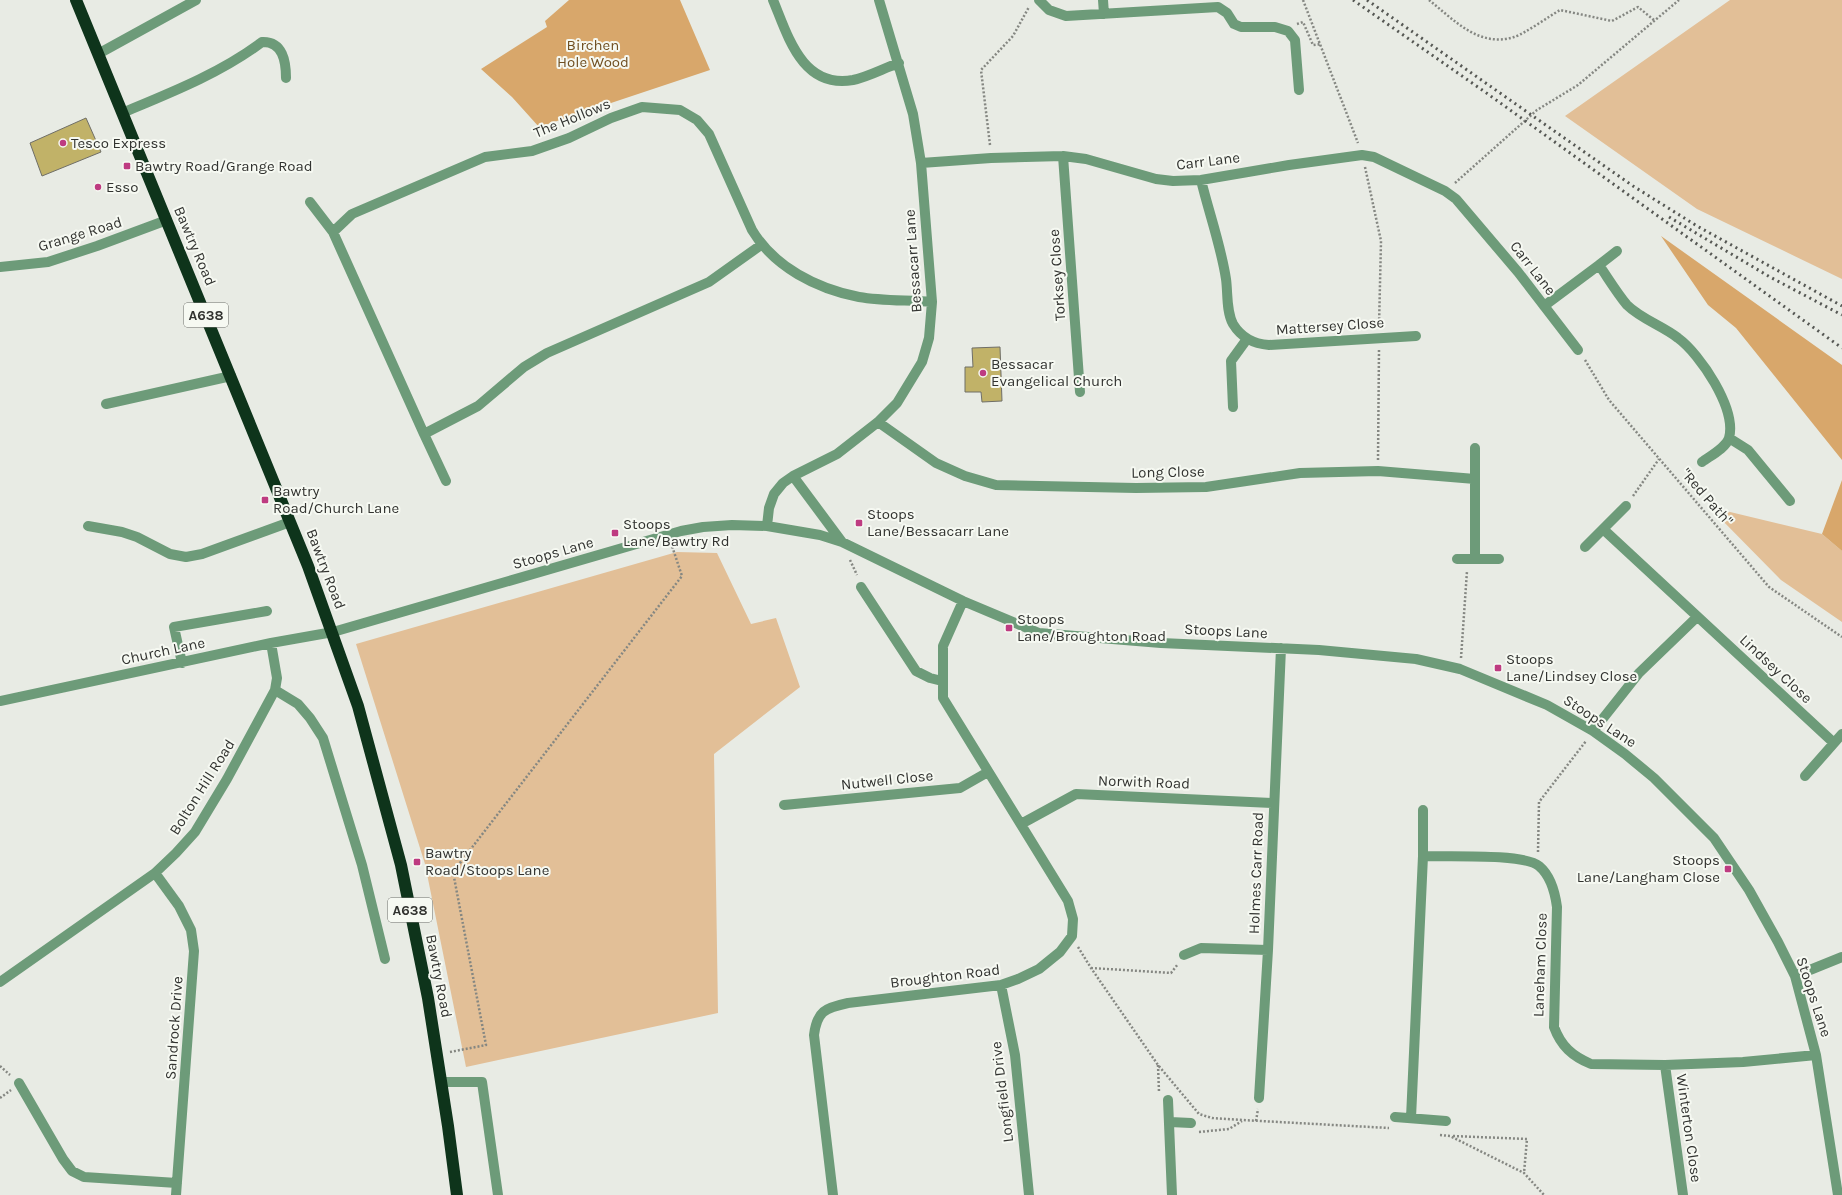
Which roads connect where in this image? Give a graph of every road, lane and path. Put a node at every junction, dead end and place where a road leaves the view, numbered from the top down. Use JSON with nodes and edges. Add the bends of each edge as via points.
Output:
{"nodes":[{"id":1,"x":76,"y":0,"type":"edge"},
{"id":2,"x":196,"y":0,"type":"edge"},
{"id":3,"x":773,"y":0,"type":"edge"},
{"id":4,"x":879,"y":0,"type":"edge"},
{"id":5,"x":1039,"y":0,"type":"edge"},
{"id":6,"x":1103,"y":0,"type":"edge"},
{"id":7,"x":1303,"y":0,"type":"edge"},
{"id":8,"x":1429,"y":0,"type":"edge"},
{"id":9,"x":1679,"y":0,"type":"edge"},
{"id":10,"x":1030,"y":6,"type":"dead end"},
{"id":11,"x":1104,"y":14,"type":"junction"},
{"id":12,"x":1654,"y":20,"type":"junction"},
{"id":13,"x":98,"y":54,"type":"junction"},
{"id":14,"x":899,"y":63,"type":"junction"},
{"id":15,"x":286,"y":78,"type":"dead end"},
{"id":16,"x":1299,"y":90,"type":"dead end"},
{"id":17,"x":122,"y":113,"type":"junction"},
{"id":18,"x":1362,"y":155,"type":"junction"},
{"id":19,"x":1063,"y":156,"type":"junction"},
{"id":20,"x":991,"y":158,"type":"junction"},
{"id":21,"x":921,"y":163,"type":"junction"},
{"id":22,"x":1201,"y":180,"type":"junction"},
{"id":23,"x":1446,"y":191,"type":"junction"},
{"id":24,"x":310,"y":202,"type":"dead end"},
{"id":25,"x":167,"y":220,"type":"junction"},
{"id":26,"x":333,"y":232,"type":"junction"},
{"id":27,"x":761,"y":245,"type":"junction"},
{"id":28,"x":1617,"y":251,"type":"dead end"},
{"id":29,"x":1598,"y":265,"type":"junction"},
{"id":30,"x":0,"y":267,"type":"edge"},
{"id":31,"x":932,"y":302,"type":"junction"},
{"id":32,"x":1544,"y":306,"type":"junction"},
{"id":33,"x":1416,"y":336,"type":"dead end"},
{"id":34,"x":1379,"y":338,"type":"junction"},
{"id":35,"x":1247,"y":339,"type":"junction"},
{"id":36,"x":1578,"y":350,"type":"joint"},
{"id":37,"x":231,"y":376,"type":"junction"},
{"id":38,"x":1080,"y":392,"type":"dead end"},
{"id":39,"x":106,"y":404,"type":"dead end"},
{"id":40,"x":1234,"y":407,"type":"dead end"},
{"id":41,"x":878,"y":422,"type":"junction"},
{"id":42,"x":424,"y":434,"type":"junction"},
{"id":43,"x":1729,"y":438,"type":"junction"},
{"id":44,"x":1475,"y":448,"type":"dead end"},
{"id":45,"x":1659,"y":459,"type":"junction"},
{"id":46,"x":1702,"y":462,"type":"dead end"},
{"id":47,"x":1378,"y":470,"type":"junction"},
{"id":48,"x":793,"y":476,"type":"junction"},
{"id":49,"x":1475,"y":479,"type":"junction"},
{"id":50,"x":446,"y":481,"type":"dead end"},
{"id":51,"x":1790,"y":501,"type":"dead end"},
{"id":52,"x":1626,"y":506,"type":"joint"},
{"id":53,"x":290,"y":522,"type":"junction"},
{"id":54,"x":88,"y":526,"type":"dead end"},
{"id":55,"x":767,"y":526,"type":"junction"},
{"id":56,"x":1603,"y":530,"type":"junction"},
{"id":57,"x":668,"y":535,"type":"junction"},
{"id":58,"x":842,"y":542,"type":"junction"},
{"id":59,"x":1585,"y":547,"type":"dead end"},
{"id":60,"x":1457,"y":559,"type":"dead end"},
{"id":61,"x":1472,"y":559,"type":"junction"},
{"id":62,"x":1499,"y":559,"type":"dead end"},
{"id":63,"x":861,"y":587,"type":"joint"},
{"id":64,"x":963,"y":601,"type":"junction"},
{"id":65,"x":267,"y":611,"type":"dead end"},
{"id":66,"x":1697,"y":617,"type":"junction"},
{"id":67,"x":333,"y":632,"type":"junction"},
{"id":68,"x":1842,"y":637,"type":"edge"},
{"id":69,"x":271,"y":643,"type":"junction"},
{"id":70,"x":1280,"y":648,"type":"junction"},
{"id":71,"x":182,"y":663,"type":"junction"},
{"id":72,"x":1460,"y":669,"type":"junction"},
{"id":73,"x":942,"y":681,"type":"junction"},
{"id":74,"x":275,"y":690,"type":"junction"},
{"id":75,"x":0,"y":701,"type":"edge"},
{"id":76,"x":1593,"y":731,"type":"junction"},
{"id":77,"x":1842,"y":734,"type":"edge"},
{"id":78,"x":1834,"y":743,"type":"junction"},
{"id":79,"x":988,"y":772,"type":"junction"},
{"id":80,"x":1805,"y":776,"type":"dead end"},
{"id":81,"x":1274,"y":803,"type":"junction"},
{"id":82,"x":784,"y":805,"type":"dead end"},
{"id":83,"x":1422,"y":810,"type":"dead end"},
{"id":84,"x":1021,"y":824,"type":"junction"},
{"id":85,"x":1423,"y":856,"type":"junction"},
{"id":86,"x":1538,"y":864,"type":"junction"},
{"id":87,"x":155,"y":873,"type":"junction"},
{"id":88,"x":1072,"y":936,"type":"junction"},
{"id":89,"x":1268,"y":950,"type":"junction"},
{"id":90,"x":1184,"y":955,"type":"joint"},
{"id":91,"x":1842,"y":957,"type":"edge"},
{"id":92,"x":385,"y":959,"type":"dead end"},
{"id":93,"x":1091,"y":968,"type":"junction"},
{"id":94,"x":1795,"y":976,"type":"junction"},
{"id":95,"x":0,"y":982,"type":"edge"},
{"id":96,"x":1001,"y":986,"type":"junction"},
{"id":97,"x":437,"y":1054,"type":"junction"},
{"id":98,"x":1816,"y":1055,"type":"junction"},
{"id":99,"x":1665,"y":1064,"type":"junction"},
{"id":100,"x":1158,"y":1065,"type":"junction"},
{"id":101,"x":442,"y":1082,"type":"junction"},
{"id":102,"x":19,"y":1083,"type":"dead end"},
{"id":103,"x":1259,"y":1098,"type":"dead end"},
{"id":104,"x":1168,"y":1100,"type":"joint"},
{"id":105,"x":1395,"y":1117,"type":"dead end"},
{"id":106,"x":1411,"y":1118,"type":"junction"},
{"id":107,"x":1242,"y":1120,"type":"junction"},
{"id":108,"x":1446,"y":1121,"type":"dead end"},
{"id":109,"x":1170,"y":1122,"type":"junction"},
{"id":110,"x":1191,"y":1123,"type":"joint"},
{"id":111,"x":1393,"y":1129,"type":"dead end"},
{"id":112,"x":1436,"y":1134,"type":"dead end"},
{"id":113,"x":1450,"y":1136,"type":"junction"},
{"id":114,"x":1524,"y":1174,"type":"junction"},
{"id":115,"x":177,"y":1183,"type":"junction"},
{"id":116,"x":176,"y":1195,"type":"edge"},
{"id":117,"x":457,"y":1195,"type":"edge"},
{"id":118,"x":498,"y":1195,"type":"edge"},
{"id":119,"x":833,"y":1195,"type":"edge"},
{"id":120,"x":1029,"y":1195,"type":"edge"},
{"id":121,"x":1172,"y":1195,"type":"edge"},
{"id":122,"x":1544,"y":1195,"type":"edge"},
{"id":123,"x":1682,"y":1195,"type":"edge"},
{"id":124,"x":1838,"y":1195,"type":"edge"}],
"edges":[{"from":1,"to":13,"type":"highway","name":"Bawtry Road","number":"A638"},
{"from":2,"to":13,"type":"street"},
{"from":3,"to":14,"type":"street","via":[[797,54],[808,68],[821,77],[853,80]]},
{"from":4,"to":14,"type":"street","name":"Bessacarr Lane"},
{"from":5,"to":11,"type":"street","via":[[1049,10],[1066,16]]},
{"from":6,"to":11,"type":"street"},
{"from":7,"to":18,"type":"path"},
{"from":8,"to":12,"type":"path","via":[[1468,32],[1488,40],[1514,37],[1560,10],[1612,21],[1638,8]]},
{"from":9,"to":12,"type":"path"},
{"from":10,"to":20,"type":"path","via":[[1013,36],[981,70]]},
{"from":11,"to":16,"type":"street","via":[[1218,7],[1227,13],[1234,24],[1241,27],[1275,26],[1288,31],[1295,40]]},
{"from":12,"to":23,"type":"path","via":[[1578,85],[1537,110]]},
{"from":13,"to":17,"type":"highway","name":"Bawtry Road","number":"A638"},
{"from":14,"to":21,"type":"street","name":"Bessacarr Lane","via":[[913,114]]},
{"from":15,"to":17,"type":"street","via":[[286,62],[280,51],[271,43],[262,42],[224,66]]},
{"from":17,"to":25,"type":"highway","name":"Bawtry Road","number":"A638"},
{"from":18,"to":22,"type":"street","name":"Carr Lane"},
{"from":18,"to":23,"type":"street","name":"Carr Lane","via":[[1374,157]]},
{"from":18,"to":34,"type":"path","via":[[1381,241]]},
{"from":19,"to":20,"type":"street","name":"Carr Lane"},
{"from":19,"to":22,"type":"street","name":"Carr Lane","via":[[1156,179]]},
{"from":19,"to":38,"type":"street","name":"Torksey Close"},
{"from":20,"to":21,"type":"street","name":"Carr Lane"},
{"from":21,"to":31,"type":"street","name":"Bessacarr Lane"},
{"from":22,"to":35,"type":"street","via":[[1226,278],[1230,314],[1233,324]]},
{"from":23,"to":32,"type":"street","name":"Carr Lane","via":[[1486,234]]},
{"from":24,"to":26,"type":"street"},
{"from":25,"to":30,"type":"street","name":"Grange Road","via":[[48,262]]},
{"from":25,"to":37,"type":"highway","name":"Bawtry Road","number":"A638"},
{"from":26,"to":27,"type":"street","name":"The Hollows","via":[[352,214],[485,157],[532,151],[642,107],[680,110],[697,120],[709,134]]},
{"from":26,"to":42,"type":"street"},
{"from":27,"to":31,"type":"street","name":"The Hollows","via":[[805,279],[836,291],[860,297]]},
{"from":27,"to":42,"type":"street","via":[[709,282],[547,353],[524,367],[478,406]]},
{"from":28,"to":29,"type":"street"},
{"from":29,"to":32,"type":"street"},
{"from":29,"to":43,"type":"street","via":[[1628,305],[1688,346],[1707,370],[1724,398],[1729,421]]},
{"from":31,"to":41,"type":"street","name":"Bessacarr Lane","via":[[929,338],[922,362],[897,403]]},
{"from":32,"to":36,"type":"street","name":"Carr Lane"},
{"from":33,"to":34,"type":"street","name":"Mattersey Close"},
{"from":34,"to":35,"type":"street","name":"Mattersey Close","via":[[1269,345]]},
{"from":34,"to":47,"type":"path"},
{"from":35,"to":40,"type":"street","via":[[1231,361]]},
{"from":36,"to":45,"type":"path","name":"\"Red Path\"","via":[[1609,400]]},
{"from":37,"to":39,"type":"street"},
{"from":37,"to":53,"type":"highway","name":"Bawtry Road","number":"A638"},
{"from":41,"to":47,"type":"street","name":"Long Close","via":[[936,463],[965,476],[996,484],[1206,487],[1300,473]]},
{"from":41,"to":48,"type":"street","name":"Bessacarr Lane","via":[[837,454]]},
{"from":42,"to":50,"type":"street"},
{"from":43,"to":46,"type":"street","via":[[1722,447]]},
{"from":43,"to":51,"type":"street","via":[[1748,450]]},
{"from":44,"to":49,"type":"street"},
{"from":45,"to":52,"type":"path"},
{"from":45,"to":68,"type":"path","name":"\"Red Path\"","via":[[1769,587]]},
{"from":47,"to":49,"type":"street","name":"Long Close"},
{"from":48,"to":55,"type":"street","name":"Bessacarr Lane","via":[[774,494]]},
{"from":48,"to":58,"type":"street"},
{"from":49,"to":61,"type":"street"},
{"from":52,"to":56,"type":"street"},
{"from":53,"to":54,"type":"street","via":[[202,554],[186,557],[170,554],[122,532]]},
{"from":53,"to":67,"type":"highway","name":"Bawtry Road","number":"A638"},
{"from":55,"to":57,"type":"street","name":"Stoops Lane","via":[[703,527]]},
{"from":55,"to":58,"type":"street","name":"Stoops Lane","via":[[799,530]]},
{"from":56,"to":59,"type":"street"},
{"from":56,"to":66,"type":"street","name":"Lindsey Close"},
{"from":57,"to":67,"type":"street","name":"Stoops Lane"},
{"from":57,"to":97,"type":"path","via":[[682,576],[453,872],[486,1045]]},
{"from":58,"to":63,"type":"path"},
{"from":58,"to":64,"type":"street","name":"Stoops Lane"},
{"from":60,"to":61,"type":"street"},
{"from":61,"to":62,"type":"street"},
{"from":61,"to":72,"type":"path"},
{"from":63,"to":73,"type":"street","via":[[916,671]]},
{"from":64,"to":70,"type":"street","name":"Stoops Lane","via":[[1040,634]]},
{"from":64,"to":73,"type":"street","via":[[943,646]]},
{"from":65,"to":71,"type":"street","via":[[174,627]]},
{"from":66,"to":76,"type":"street","via":[[1639,673]]},
{"from":66,"to":78,"type":"street","name":"Lindsey Close"},
{"from":67,"to":69,"type":"street","name":"Church Lane"},
{"from":67,"to":97,"type":"highway","name":"Bawtry Road","number":"A638","via":[[358,706],[401,865]]},
{"from":69,"to":71,"type":"street","name":"Church Lane"},
{"from":69,"to":74,"type":"street","name":"Bolton Hill Road","via":[[277,678]]},
{"from":70,"to":72,"type":"street","name":"Stoops Lane","via":[[1416,659]]},
{"from":70,"to":81,"type":"street","name":"Holmes Carr Road"},
{"from":71,"to":75,"type":"street","name":"Church Lane"},
{"from":72,"to":76,"type":"street","name":"Stoops Lane","via":[[1547,705]]},
{"from":73,"to":79,"type":"street","via":[[943,698]]},
{"from":74,"to":87,"type":"street","name":"Bolton Hill Road","via":[[227,780],[195,832]]},
{"from":74,"to":92,"type":"street","via":[[298,704],[323,738],[362,865]]},
{"from":76,"to":86,"type":"path","via":[[1539,802]]},
{"from":76,"to":94,"type":"street","name":"Stoops Lane","via":[[1654,778],[1714,838],[1750,890]]},
{"from":77,"to":78,"type":"street"},
{"from":78,"to":80,"type":"street"},
{"from":79,"to":82,"type":"street","name":"Nutwell Close","via":[[960,788]]},
{"from":79,"to":84,"type":"street"},
{"from":81,"to":84,"type":"street","name":"Norwith Road","via":[[1076,794]]},
{"from":81,"to":89,"type":"street","name":"Holmes Carr Road"},
{"from":83,"to":85,"type":"street"},
{"from":84,"to":88,"type":"street","via":[[1068,901],[1073,919]]},
{"from":85,"to":86,"type":"street","via":[[1512,857]]},
{"from":85,"to":106,"type":"street"},
{"from":86,"to":99,"type":"street","name":"Laneham Close","via":[[1554,889],[1558,907],[1554,1027],[1558,1039],[1568,1051],[1592,1064]]},
{"from":87,"to":95,"type":"street","name":"Bolton Hill Road"},
{"from":87,"to":115,"type":"street","name":"Sandrock Drive","via":[[179,906],[191,930],[194,951]]},
{"from":88,"to":93,"type":"path"},
{"from":88,"to":96,"type":"street","name":"Broughton Road","via":[[1060,952],[1039,969]]},
{"from":89,"to":90,"type":"street","via":[[1201,948]]},
{"from":89,"to":103,"type":"street","name":"Holmes Carr Road"},
{"from":90,"to":93,"type":"path","via":[[1171,973]]},
{"from":91,"to":94,"type":"street"},
{"from":93,"to":100,"type":"path"},
{"from":94,"to":98,"type":"street","name":"Stoops Lane"},
{"from":96,"to":119,"type":"street","name":"Broughton Road","via":[[848,1003],[822,1011],[815,1024],[814,1035]]},
{"from":96,"to":120,"type":"street","name":"Longfield Drive","via":[[1015,1056]]},
{"from":97,"to":101,"type":"highway","name":"Bawtry Road","number":"A638"},
{"from":98,"to":99,"type":"street","name":"Laneham Close","via":[[1743,1062]]},
{"from":98,"to":124,"type":"street","name":"Stoops Lane"},
{"from":99,"to":123,"type":"street","name":"Winterton Close"},
{"from":100,"to":104,"type":"path","via":[[1160,1097]]},
{"from":100,"to":107,"type":"path","via":[[1199,1114],[1212,1118]]},
{"from":101,"to":117,"type":"highway","name":"Bawtry Road","number":"A638"},
{"from":101,"to":118,"type":"street","via":[[482,1082]]},
{"from":102,"to":115,"type":"street","via":[[72,1172],[84,1177]]},
{"from":104,"to":109,"type":"street"},
{"from":105,"to":106,"type":"street"},
{"from":106,"to":108,"type":"street"},
{"from":107,"to":110,"type":"path","via":[[1228,1129],[1199,1132]]},
{"from":107,"to":111,"type":"path"},
{"from":109,"to":110,"type":"street"},
{"from":109,"to":121,"type":"street"},
{"from":112,"to":113,"type":"path"},
{"from":113,"to":114,"type":"path"},
{"from":113,"to":114,"type":"path","via":[[1527,1139]]},
{"from":114,"to":122,"type":"path"},
{"from":115,"to":116,"type":"street","name":"Sandrock Drive"}]}
